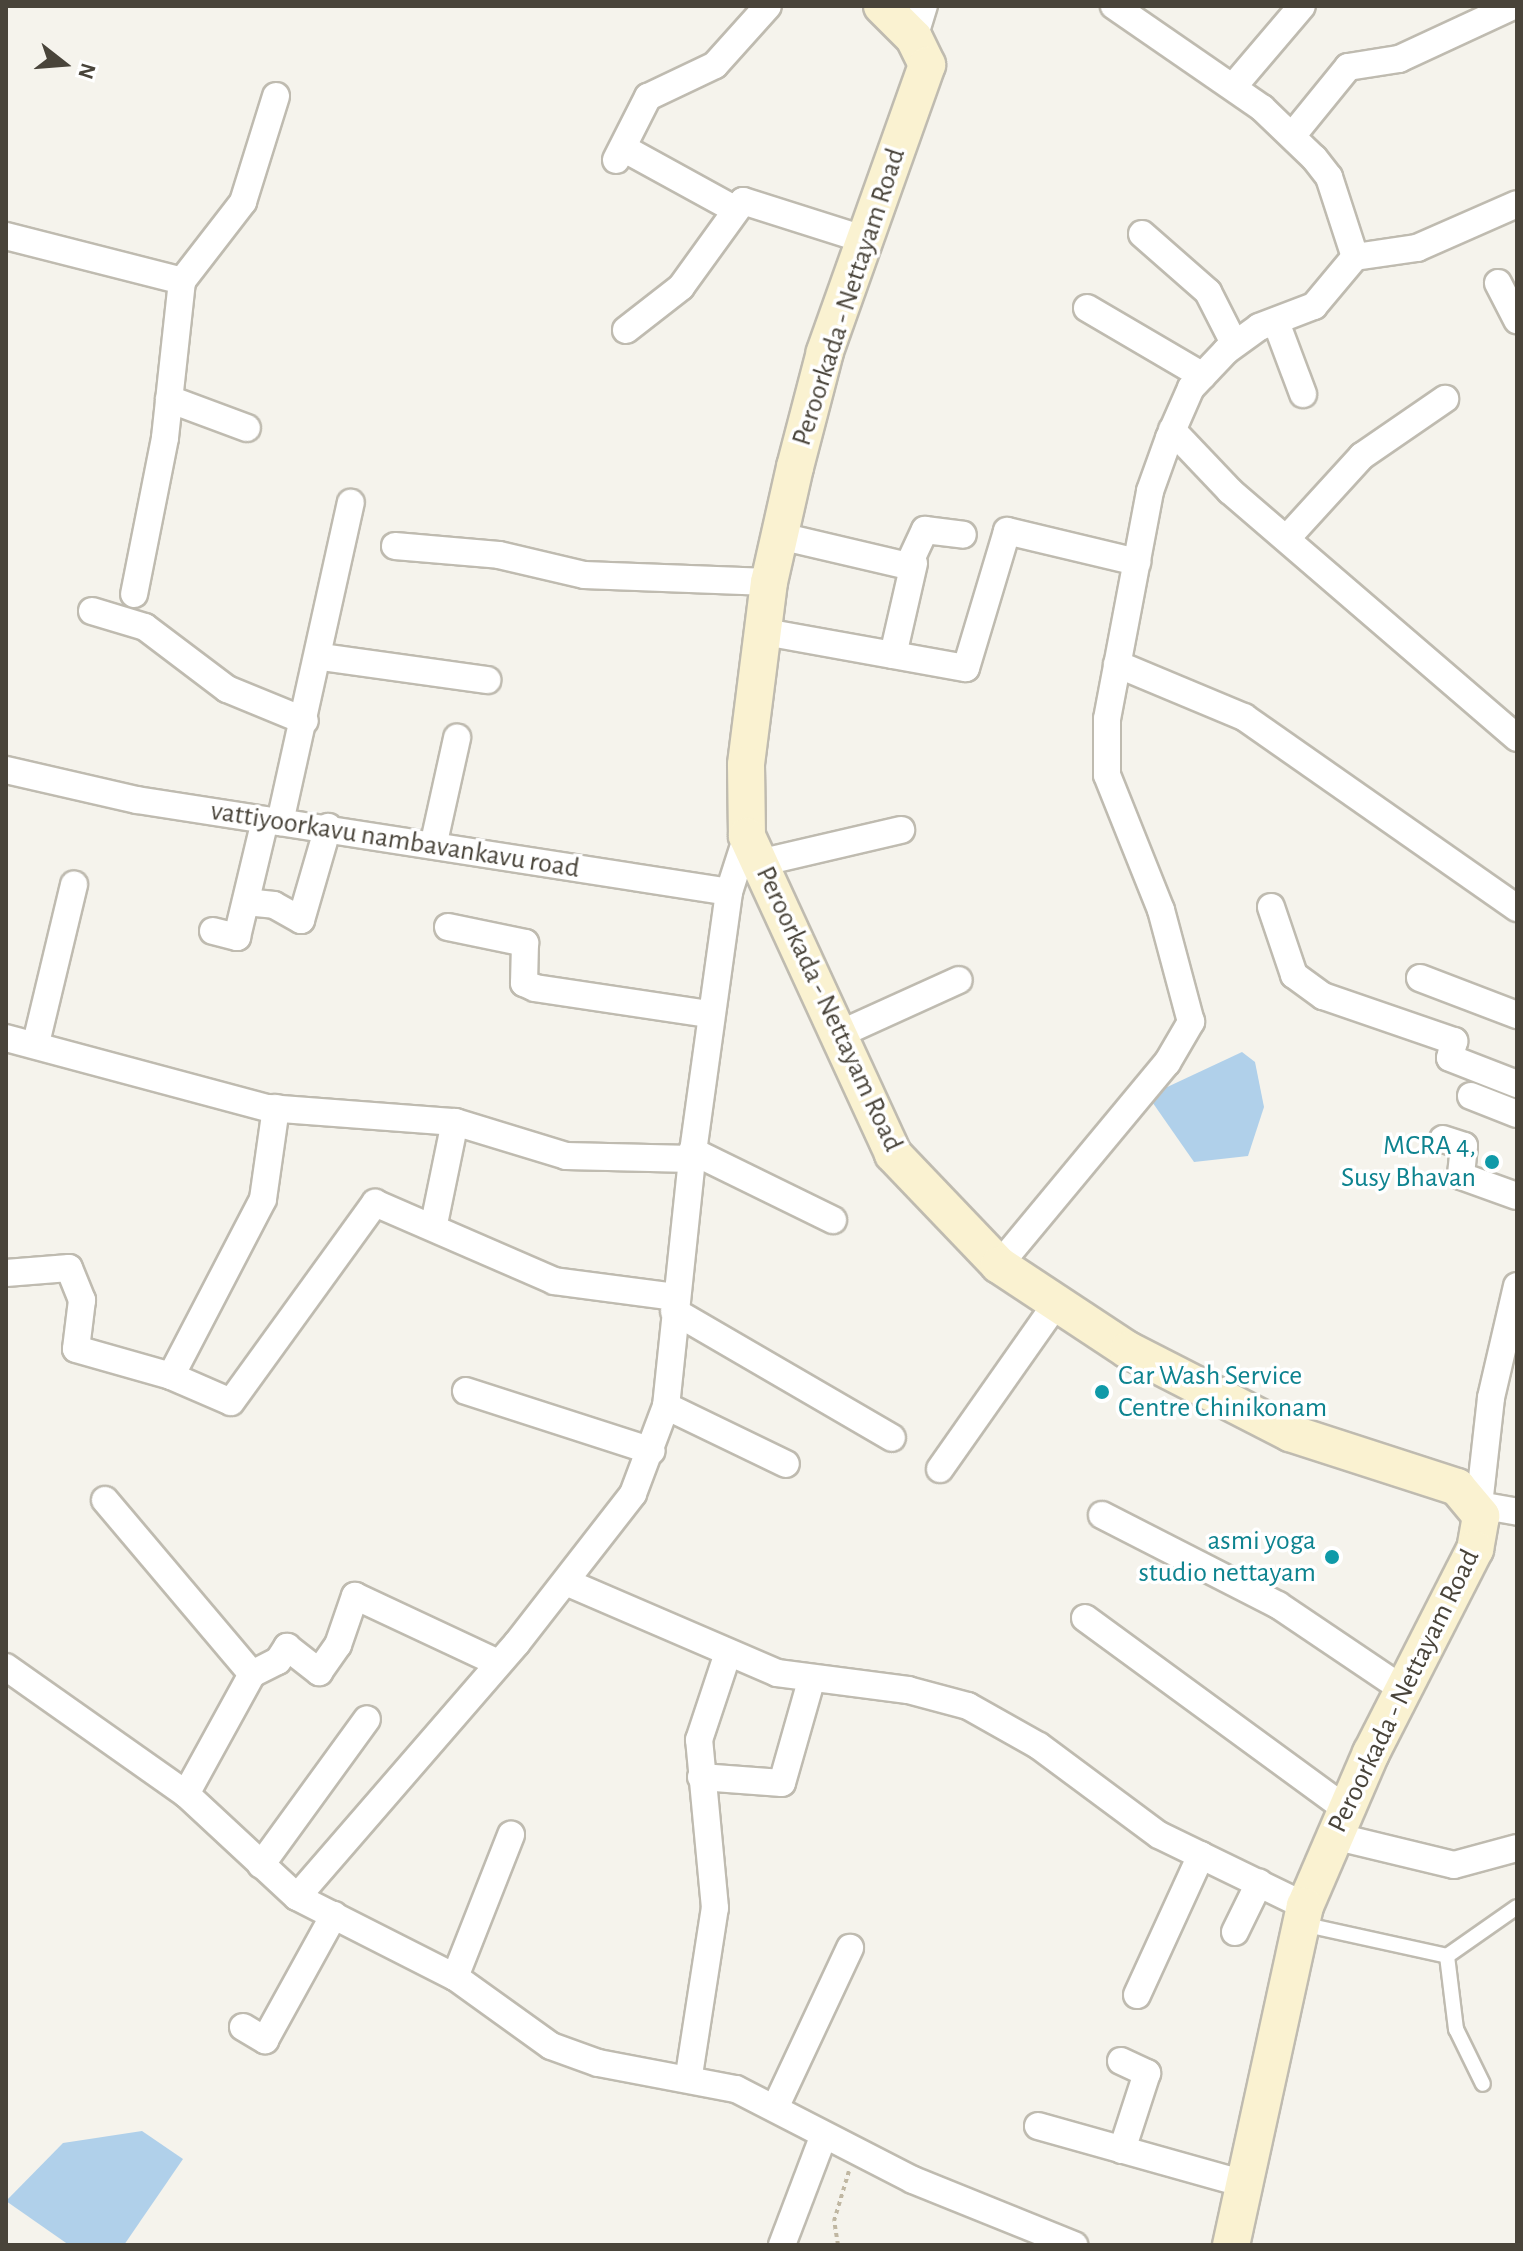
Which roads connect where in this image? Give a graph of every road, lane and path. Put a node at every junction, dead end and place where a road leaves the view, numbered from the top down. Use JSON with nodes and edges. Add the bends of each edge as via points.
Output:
{"nodes":[{"id":1,"x":768,"y":6,"type":"edge"},
{"id":2,"x":882,"y":6,"type":"edge"},
{"id":3,"x":1114,"y":6,"type":"edge"},
{"id":4,"x":1302,"y":6,"type":"edge"},
{"id":5,"x":1513,"y":6,"type":"edge"},
{"id":6,"x":919,"y":22,"type":"edge"},
{"id":7,"x":1233,"y":87,"type":"junction"},
{"id":8,"x":276,"y":96,"type":"dead end"},
{"id":9,"x":1292,"y":136,"type":"junction"},
{"id":10,"x":1517,"y":204,"type":"edge"},
{"id":11,"x":734,"y":209,"type":"junction"},
{"id":12,"x":1142,"y":234,"type":"dead end"},
{"id":13,"x":6,"y":236,"type":"edge"},
{"id":14,"x":866,"y":240,"type":"junction"},
{"id":15,"x":1355,"y":257,"type":"junction"},
{"id":16,"x":182,"y":281,"type":"junction"},
{"id":17,"x":1498,"y":283,"type":"dead end"},
{"id":18,"x":1087,"y":308,"type":"dead end"},
{"id":19,"x":1517,"y":320,"type":"edge"},
{"id":20,"x":1276,"y":322,"type":"junction"},
{"id":21,"x":626,"y":330,"type":"dead end"},
{"id":22,"x":1234,"y":343,"type":"junction"},
{"id":23,"x":1203,"y":376,"type":"junction"},
{"id":24,"x":1303,"y":394,"type":"dead end"},
{"id":25,"x":169,"y":399,"type":"junction"},
{"id":26,"x":1445,"y":399,"type":"dead end"},
{"id":27,"x":247,"y":428,"type":"dead end"},
{"id":28,"x":1172,"y":430,"type":"junction"},
{"id":29,"x":351,"y":503,"type":"dead end"},
{"id":30,"x":963,"y":535,"type":"dead end"},
{"id":31,"x":780,"y":536,"type":"junction"},
{"id":32,"x":1288,"y":537,"type":"junction"},
{"id":33,"x":395,"y":546,"type":"dead end"},
{"id":34,"x":1137,"y":562,"type":"junction"},
{"id":35,"x":914,"y":563,"type":"junction"},
{"id":36,"x":769,"y":582,"type":"junction"},
{"id":37,"x":134,"y":594,"type":"dead end"},
{"id":38,"x":92,"y":611,"type":"dead end"},
{"id":39,"x":765,"y":632,"type":"junction"},
{"id":40,"x":893,"y":655,"type":"junction"},
{"id":41,"x":321,"y":657,"type":"junction"},
{"id":42,"x":1117,"y":664,"type":"junction"},
{"id":43,"x":487,"y":680,"type":"dead end"},
{"id":44,"x":305,"y":721,"type":"junction"},
{"id":45,"x":457,"y":738,"type":"dead end"},
{"id":46,"x":1517,"y":738,"type":"edge"},
{"id":47,"x":6,"y":770,"type":"edge"},
{"id":48,"x":272,"y":821,"type":"junction"},
{"id":49,"x":328,"y":827,"type":"junction"},
{"id":50,"x":901,"y":830,"type":"dead end"},
{"id":51,"x":434,"y":842,"type":"junction"},
{"id":52,"x":753,"y":850,"type":"junction"},
{"id":53,"x":74,"y":885,"type":"dead end"},
{"id":54,"x":729,"y":892,"type":"junction"},
{"id":55,"x":246,"y":902,"type":"junction"},
{"id":56,"x":1271,"y":907,"type":"dead end"},
{"id":57,"x":1517,"y":908,"type":"edge"},
{"id":58,"x":448,"y":927,"type":"dead end"},
{"id":59,"x":213,"y":931,"type":"dead end"},
{"id":60,"x":1420,"y":978,"type":"dead end"},
{"id":61,"x":959,"y":980,"type":"dead end"},
{"id":62,"x":708,"y":1014,"type":"junction"},
{"id":63,"x":1517,"y":1015,"type":"edge"},
{"id":64,"x":842,"y":1033,"type":"junction"},
{"id":65,"x":6,"y":1038,"type":"edge"},
{"id":66,"x":36,"y":1043,"type":"junction"},
{"id":67,"x":1517,"y":1084,"type":"edge"},
{"id":68,"x":1471,"y":1096,"type":"dead end"},
{"id":69,"x":276,"y":1108,"type":"junction"},
{"id":70,"x":1517,"y":1114,"type":"edge"},
{"id":71,"x":455,"y":1122,"type":"junction"},
{"id":72,"x":1443,"y":1139,"type":"dead end"},
{"id":73,"x":692,"y":1155,"type":"junction"},
{"id":74,"x":1517,"y":1196,"type":"edge"},
{"id":75,"x":833,"y":1220,"type":"dead end"},
{"id":76,"x":434,"y":1224,"type":"junction"},
{"id":77,"x":999,"y":1265,"type":"junction"},
{"id":78,"x":6,"y":1273,"type":"edge"},
{"id":79,"x":1517,"y":1286,"type":"edge"},
{"id":80,"x":675,"y":1304,"type":"junction"},
{"id":81,"x":1056,"y":1304,"type":"junction"},
{"id":82,"x":171,"y":1376,"type":"junction"},
{"id":83,"x":466,"y":1391,"type":"dead end"},
{"id":84,"x":666,"y":1406,"type":"junction"},
{"id":85,"x":892,"y":1438,"type":"dead end"},
{"id":86,"x":652,"y":1451,"type":"junction"},
{"id":87,"x":786,"y":1464,"type":"dead end"},
{"id":88,"x":940,"y":1469,"type":"dead end"},
{"id":89,"x":105,"y":1500,"type":"dead end"},
{"id":90,"x":1479,"y":1505,"type":"junction"},
{"id":91,"x":1517,"y":1512,"type":"edge"},
{"id":92,"x":1102,"y":1515,"type":"dead end"},
{"id":93,"x":566,"y":1582,"type":"junction"},
{"id":94,"x":1085,"y":1618,"type":"dead end"},
{"id":95,"x":727,"y":1656,"type":"junction"},
{"id":96,"x":498,"y":1663,"type":"junction"},
{"id":97,"x":6,"y":1667,"type":"edge"},
{"id":98,"x":252,"y":1674,"type":"junction"},
{"id":99,"x":812,"y":1678,"type":"junction"},
{"id":100,"x":1404,"y":1690,"type":"junction"},
{"id":101,"x":367,"y":1719,"type":"dead end"},
{"id":102,"x":701,"y":1777,"type":"junction"},
{"id":103,"x":186,"y":1794,"type":"junction"},
{"id":104,"x":1340,"y":1823,"type":"junction"},
{"id":105,"x":511,"y":1835,"type":"dead end"},
{"id":106,"x":1517,"y":1848,"type":"edge"},
{"id":107,"x":1201,"y":1855,"type":"junction"},
{"id":108,"x":261,"y":1865,"type":"junction"},
{"id":109,"x":1259,"y":1883,"type":"junction"},
{"id":110,"x":297,"y":1897,"type":"junction"},
{"id":111,"x":1517,"y":1907,"type":"edge"},
{"id":112,"x":334,"y":1915,"type":"junction"},
{"id":113,"x":1303,"y":1915,"type":"junction"},
{"id":114,"x":1235,"y":1932,"type":"dead end"},
{"id":115,"x":850,"y":1948,"type":"dead end"},
{"id":116,"x":1447,"y":1956,"type":"junction"},
{"id":117,"x":455,"y":1977,"type":"junction"},
{"id":118,"x":1137,"y":1995,"type":"dead end"},
{"id":119,"x":243,"y":2027,"type":"dead end"},
{"id":120,"x":1121,"y":2061,"type":"dead end"},
{"id":121,"x":689,"y":2075,"type":"junction"},
{"id":122,"x":1483,"y":2084,"type":"dead end"},
{"id":123,"x":775,"y":2108,"type":"junction"},
{"id":124,"x":1038,"y":2126,"type":"dead end"},
{"id":125,"x":823,"y":2137,"type":"junction"},
{"id":126,"x":1122,"y":2150,"type":"junction"},
{"id":127,"x":855,"y":2153,"type":"junction"},
{"id":128,"x":1241,"y":2183,"type":"junction"},
{"id":129,"x":782,"y":2245,"type":"edge"},
{"id":130,"x":838,"y":2245,"type":"edge"},
{"id":131,"x":1074,"y":2245,"type":"edge"},
{"id":132,"x":1231,"y":2245,"type":"edge"}],
"edges":[{"from":1,"to":11,"type":"street","via":[[715,65],[648,97],[619,154]]},
{"from":2,"to":6,"type":"street","name":"Peroorkada - Nettayam Road"},
{"from":3,"to":7,"type":"street"},
{"from":4,"to":7,"type":"street"},
{"from":5,"to":9,"type":"street","via":[[1399,59],[1348,67]]},
{"from":6,"to":14,"type":"street","name":"Peroorkada - Nettayam Road","via":[[927,65]]},
{"from":7,"to":9,"type":"street"},
{"from":8,"to":16,"type":"street","via":[[243,202]]},
{"from":9,"to":15,"type":"street","via":[[1329,177]]},
{"from":10,"to":15,"type":"street","via":[[1417,248]]},
{"from":11,"to":14,"type":"street","via":[[755,203]]},
{"from":11,"to":21,"type":"street","via":[[685,282]]},
{"from":12,"to":22,"type":"street","via":[[1208,292],[1228,318]]},
{"from":13,"to":16,"type":"street"},
{"from":14,"to":31,"type":"street","name":"Peroorkada - Nettayam Road","via":[[825,352]]},
{"from":15,"to":20,"type":"street","via":[[1314,306]]},
{"from":16,"to":25,"type":"street"},
{"from":17,"to":19,"type":"street"},
{"from":18,"to":23,"type":"street"},
{"from":20,"to":22,"type":"street"},
{"from":20,"to":24,"type":"street"},
{"from":22,"to":23,"type":"street"},
{"from":23,"to":28,"type":"street"},
{"from":25,"to":27,"type":"street"},
{"from":25,"to":37,"type":"street"},
{"from":26,"to":32,"type":"street","via":[[1362,456]]},
{"from":28,"to":32,"type":"street"},
{"from":28,"to":34,"type":"street"},
{"from":29,"to":41,"type":"street"},
{"from":30,"to":35,"type":"street","via":[[925,530]]},
{"from":31,"to":35,"type":"street"},
{"from":31,"to":36,"type":"street","name":"Peroorkada - Nettayam Road"},
{"from":32,"to":46,"type":"street"},
{"from":33,"to":36,"type":"street","via":[[499,555],[584,575]]},
{"from":34,"to":40,"type":"street","via":[[1007,531],[966,668]]},
{"from":34,"to":42,"type":"street"},
{"from":35,"to":40,"type":"street"},
{"from":36,"to":39,"type":"street","name":"Peroorkada - Nettayam Road"},
{"from":38,"to":44,"type":"street","via":[[145,627],[227,689]]},
{"from":39,"to":40,"type":"street"},
{"from":39,"to":52,"type":"street","name":"Peroorkada - Nettayam Road","via":[[746,765]]},
{"from":41,"to":43,"type":"street"},
{"from":41,"to":44,"type":"street"},
{"from":42,"to":57,"type":"street","via":[[1244,717]]},
{"from":42,"to":77,"type":"street","via":[[1107,775],[1161,910],[1191,1022],[1167,1063]]},
{"from":44,"to":48,"type":"street"},
{"from":45,"to":51,"type":"street"},
{"from":47,"to":48,"type":"street","name":"vattiyoorkavu nambavankavu road"},
{"from":48,"to":49,"type":"street","name":"vattiyoorkavu nambavankavu road"},
{"from":48,"to":55,"type":"street"},
{"from":49,"to":51,"type":"street","name":"vattiyoorkavu nambavankavu road"},
{"from":49,"to":55,"type":"street","via":[[301,920],[274,905]]},
{"from":50,"to":52,"type":"street"},
{"from":51,"to":54,"type":"street","name":"vattiyoorkavu nambavankavu road"},
{"from":52,"to":54,"type":"street"},
{"from":52,"to":64,"type":"street","name":"Peroorkada - Nettayam Road"},
{"from":53,"to":66,"type":"street"},
{"from":54,"to":62,"type":"street"},
{"from":55,"to":59,"type":"street","via":[[237,937]]},
{"from":56,"to":67,"type":"street","via":[[1294,975],[1323,996],[1454,1041],[1450,1058]]},
{"from":58,"to":62,"type":"street","via":[[525,943],[524,983],[535,988]]},
{"from":60,"to":63,"type":"street"},
{"from":61,"to":64,"type":"street"},
{"from":62,"to":73,"type":"street"},
{"from":64,"to":77,"type":"street","name":"Peroorkada - Nettayam Road","via":[[893,1154]]},
{"from":65,"to":66,"type":"street"},
{"from":66,"to":69,"type":"street"},
{"from":68,"to":70,"type":"street"},
{"from":69,"to":71,"type":"street"},
{"from":69,"to":82,"type":"street","via":[[263,1199]]},
{"from":71,"to":73,"type":"street","via":[[566,1156]]},
{"from":71,"to":76,"type":"street"},
{"from":72,"to":74,"type":"street","via":[[1464,1146],[1461,1176]]},
{"from":73,"to":75,"type":"street"},
{"from":73,"to":80,"type":"street"},
{"from":76,"to":80,"type":"street","via":[[554,1281]]},
{"from":76,"to":82,"type":"street","via":[[375,1203],[231,1402]]},
{"from":77,"to":81,"type":"street","name":"Peroorkada - Nettayam Road"},
{"from":78,"to":82,"type":"street","via":[[69,1268],[82,1300],[76,1349]]},
{"from":79,"to":90,"type":"street","via":[[1491,1398]]},
{"from":80,"to":84,"type":"street"},
{"from":80,"to":85,"type":"street"},
{"from":81,"to":88,"type":"street"},
{"from":81,"to":90,"type":"street","name":"Peroorkada - Nettayam Road","via":[[1290,1433],[1457,1487]]},
{"from":83,"to":86,"type":"street"},
{"from":84,"to":86,"type":"street"},
{"from":84,"to":87,"type":"street"},
{"from":86,"to":93,"type":"street","via":[[633,1494]]},
{"from":89,"to":98,"type":"street"},
{"from":90,"to":91,"type":"street"},
{"from":90,"to":100,"type":"street","name":"Peroorkada - Nettayam Road","via":[[1475,1549]]},
{"from":92,"to":100,"type":"street","via":[[1278,1605]]},
{"from":93,"to":95,"type":"street"},
{"from":93,"to":96,"type":"street"},
{"from":94,"to":104,"type":"street"},
{"from":95,"to":99,"type":"street"},
{"from":95,"to":102,"type":"street","via":[[699,1740]]},
{"from":96,"to":98,"type":"street","via":[[355,1596],[338,1645],[319,1672],[287,1647],[278,1661]]},
{"from":96,"to":110,"type":"street"},
{"from":97,"to":103,"type":"street"},
{"from":98,"to":103,"type":"street"},
{"from":99,"to":102,"type":"street","via":[[782,1783]]},
{"from":99,"to":107,"type":"street","via":[[968,1706],[1039,1746],[1132,1818]]},
{"from":100,"to":104,"type":"street","name":"Peroorkada - Nettayam Road"},
{"from":101,"to":108,"type":"street"},
{"from":102,"to":121,"type":"street","via":[[715,1908]]},
{"from":103,"to":108,"type":"street"},
{"from":104,"to":106,"type":"street","via":[[1454,1865]]},
{"from":104,"to":113,"type":"street","name":"Peroorkada - Nettayam Road"},
{"from":105,"to":117,"type":"street"},
{"from":107,"to":109,"type":"street"},
{"from":107,"to":118,"type":"street"},
{"from":108,"to":110,"type":"street"},
{"from":109,"to":113,"type":"street"},
{"from":109,"to":114,"type":"street"},
{"from":110,"to":112,"type":"street"},
{"from":111,"to":116,"type":"lane"},
{"from":112,"to":117,"type":"street"},
{"from":112,"to":119,"type":"street","via":[[265,2040]]},
{"from":113,"to":116,"type":"lane"},
{"from":113,"to":128,"type":"street","name":"Peroorkada - Nettayam Road"},
{"from":115,"to":123,"type":"street"},
{"from":116,"to":122,"type":"lane","via":[[1453,2017]]},
{"from":117,"to":121,"type":"street","via":[[551,2046],[598,2063]]},
{"from":120,"to":126,"type":"street","via":[[1147,2073]]},
{"from":121,"to":123,"type":"street"},
{"from":123,"to":125,"type":"street"},
{"from":124,"to":126,"type":"street"},
{"from":125,"to":127,"type":"street"},
{"from":125,"to":129,"type":"street"},
{"from":126,"to":128,"type":"street"},
{"from":127,"to":130,"type":"path","via":[[834,2221]]},
{"from":127,"to":131,"type":"street"},
{"from":128,"to":132,"type":"street","name":"Peroorkada - Nettayam Road"}]}
